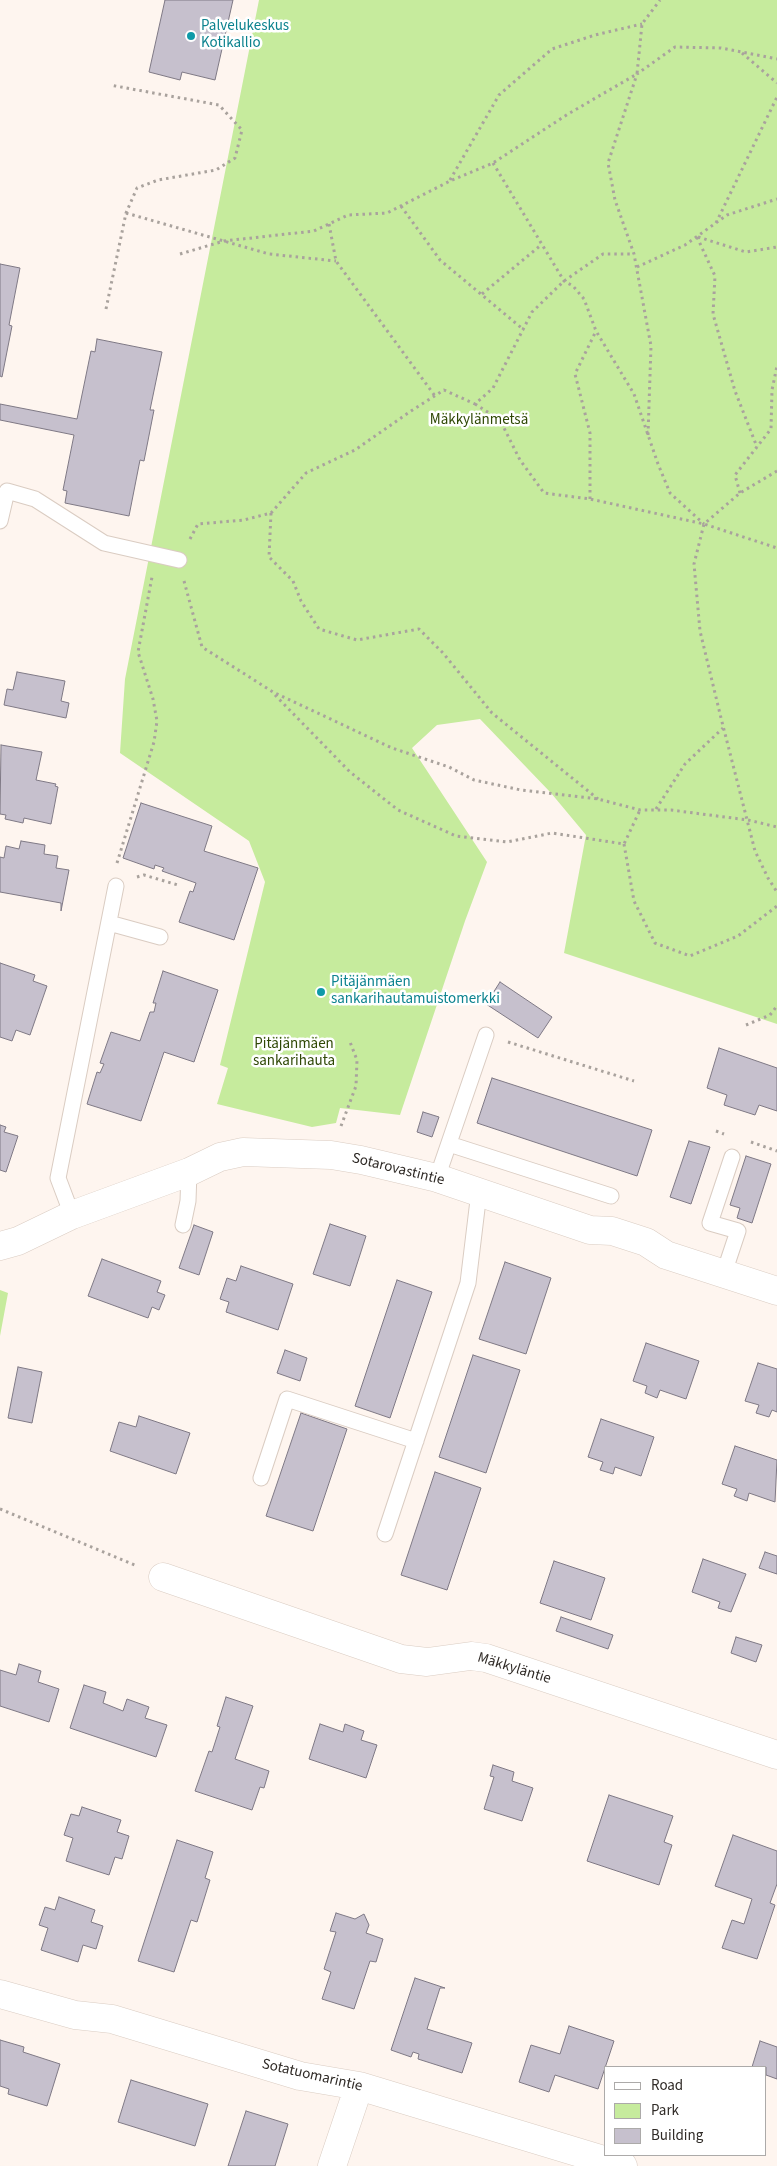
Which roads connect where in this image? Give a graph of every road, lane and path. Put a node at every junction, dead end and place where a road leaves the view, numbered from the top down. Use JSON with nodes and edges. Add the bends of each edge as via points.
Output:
{"nodes":[{"id":1,"x":660,"y":0,"type":"edge"},
{"id":2,"x":642,"y":24,"type":"junction"},
{"id":3,"x":742,"y":52,"type":"junction"},
{"id":4,"x":777,"y":59,"type":"edge"},
{"id":5,"x":637,"y":74,"type":"junction"},
{"id":6,"x":777,"y":83,"type":"edge"},
{"id":7,"x":110,"y":85,"type":"dead end"},
{"id":8,"x":777,"y":97,"type":"edge"},
{"id":9,"x":493,"y":163,"type":"junction"},
{"id":10,"x":450,"y":181,"type":"junction"},
{"id":11,"x":777,"y":199,"type":"edge"},
{"id":12,"x":401,"y":206,"type":"junction"},
{"id":13,"x":126,"y":213,"type":"junction"},
{"id":14,"x":328,"y":224,"type":"junction"},
{"id":15,"x":716,"y":224,"type":"junction"},
{"id":16,"x":697,"y":237,"type":"junction"},
{"id":17,"x":224,"y":241,"type":"junction"},
{"id":18,"x":541,"y":245,"type":"junction"},
{"id":19,"x":777,"y":247,"type":"edge"},
{"id":20,"x":180,"y":254,"type":"dead end"},
{"id":21,"x":634,"y":254,"type":"junction"},
{"id":22,"x":336,"y":260,"type":"junction"},
{"id":23,"x":637,"y":267,"type":"junction"},
{"id":24,"x":564,"y":281,"type":"junction"},
{"id":25,"x":482,"y":294,"type":"junction"},
{"id":26,"x":106,"y":309,"type":"dead end"},
{"id":27,"x":524,"y":330,"type":"junction"},
{"id":28,"x":596,"y":331,"type":"junction"},
{"id":29,"x":777,"y":366,"type":"edge"},
{"id":30,"x":436,"y":396,"type":"junction"},
{"id":31,"x":475,"y":404,"type":"junction"},
{"id":32,"x":648,"y":435,"type":"junction"},
{"id":33,"x":757,"y":447,"type":"junction"},
{"id":34,"x":777,"y":472,"type":"edge"},
{"id":35,"x":740,"y":493,"type":"junction"},
{"id":36,"x":590,"y":499,"type":"junction"},
{"id":37,"x":271,"y":513,"type":"junction"},
{"id":38,"x":0,"y":521,"type":"edge"},
{"id":39,"x":704,"y":524,"type":"junction"},
{"id":40,"x":777,"y":548,"type":"edge"},
{"id":41,"x":155,"y":556,"type":"junction"},
{"id":42,"x":179,"y":560,"type":"junction"},
{"id":43,"x":273,"y":692,"type":"junction"},
{"id":44,"x":723,"y":727,"type":"junction"},
{"id":45,"x":598,"y":799,"type":"junction"},
{"id":46,"x":640,"y":810,"type":"junction"},
{"id":47,"x":656,"y":810,"type":"junction"},
{"id":48,"x":748,"y":820,"type":"junction"},
{"id":49,"x":777,"y":827,"type":"edge"},
{"id":50,"x":624,"y":844,"type":"junction"},
{"id":51,"x":178,"y":885,"type":"dead end"},
{"id":52,"x":116,"y":886,"type":"junction"},
{"id":53,"x":777,"y":892,"type":"edge"},
{"id":54,"x":777,"y":906,"type":"edge"},
{"id":55,"x":109,"y":923,"type":"junction"},
{"id":56,"x":160,"y":937,"type":"dead end"},
{"id":57,"x":777,"y":1006,"type":"edge"},
{"id":58,"x":746,"y":1025,"type":"dead end"},
{"id":59,"x":486,"y":1035,"type":"joint"},
{"id":60,"x":350,"y":1042,"type":"dead end"},
{"id":61,"x":634,"y":1081,"type":"dead end"},
{"id":62,"x":449,"y":1144,"type":"junction"},
{"id":63,"x":331,"y":1155,"type":"junction"},
{"id":64,"x":732,"y":1157,"type":"dead end"},
{"id":65,"x":189,"y":1172,"type":"junction"},
{"id":66,"x":437,"y":1178,"type":"junction"},
{"id":67,"x":478,"y":1192,"type":"junction"},
{"id":68,"x":611,"y":1196,"type":"dead end"},
{"id":69,"x":72,"y":1215,"type":"junction"},
{"id":70,"x":184,"y":1225,"type":"dead end"},
{"id":71,"x":9,"y":1243,"type":"edge"},
{"id":72,"x":724,"y":1273,"type":"junction"},
{"id":73,"x":777,"y":1291,"type":"edge"},
{"id":74,"x":416,"y":1441,"type":"junction"},
{"id":75,"x":261,"y":1478,"type":"dead end"},
{"id":76,"x":0,"y":1510,"type":"edge"},
{"id":77,"x":385,"y":1534,"type":"dead end"},
{"id":78,"x":163,"y":1577,"type":"joint"},
{"id":79,"x":777,"y":1755,"type":"edge"},
{"id":80,"x":0,"y":1994,"type":"edge"},
{"id":81,"x":359,"y":2086,"type":"junction"},
{"id":82,"x":332,"y":2166,"type":"edge"},
{"id":83,"x":623,"y":2166,"type":"edge"}],
"edges":[{"from":1,"to":2,"type":"path"},
{"from":2,"to":5,"type":"path"},
{"from":2,"to":10,"type":"path","via":[[552,49],[499,95]]},
{"from":3,"to":4,"type":"path"},
{"from":3,"to":5,"type":"path","via":[[675,46]]},
{"from":3,"to":6,"type":"path"},
{"from":5,"to":9,"type":"path"},
{"from":5,"to":21,"type":"path","via":[[608,163],[615,200]]},
{"from":7,"to":13,"type":"path","via":[[219,105],[242,130],[235,158],[216,170],[158,180],[137,188]]},
{"from":8,"to":15,"type":"path"},
{"from":9,"to":10,"type":"path"},
{"from":9,"to":18,"type":"path"},
{"from":10,"to":12,"type":"path"},
{"from":11,"to":15,"type":"path","via":[[728,215]]},
{"from":12,"to":14,"type":"path","via":[[387,213],[348,215]]},
{"from":12,"to":25,"type":"path","via":[[440,260]]},
{"from":13,"to":17,"type":"path"},
{"from":13,"to":26,"type":"path"},
{"from":14,"to":17,"type":"path","via":[[314,231]]},
{"from":14,"to":22,"type":"path"},
{"from":15,"to":16,"type":"path"},
{"from":16,"to":19,"type":"path","via":[[746,252]]},
{"from":16,"to":23,"type":"path","via":[[685,246]]},
{"from":16,"to":33,"type":"path","via":[[715,276],[713,314],[735,391]]},
{"from":17,"to":20,"type":"path"},
{"from":17,"to":22,"type":"path","via":[[269,254]]},
{"from":18,"to":24,"type":"path"},
{"from":18,"to":25,"type":"path"},
{"from":21,"to":23,"type":"path"},
{"from":21,"to":24,"type":"path","via":[[603,254]]},
{"from":22,"to":30,"type":"path"},
{"from":23,"to":32,"type":"path","via":[[651,346]]},
{"from":24,"to":27,"type":"path","via":[[532,312]]},
{"from":24,"to":28,"type":"path","via":[[584,299]]},
{"from":25,"to":27,"type":"path"},
{"from":27,"to":31,"type":"path","via":[[493,388]]},
{"from":28,"to":32,"type":"path","via":[[634,394]]},
{"from":28,"to":36,"type":"path","via":[[574,374],[590,433]]},
{"from":29,"to":33,"type":"path","via":[[772,390],[772,429]]},
{"from":30,"to":31,"type":"path","via":[[444,390]]},
{"from":30,"to":37,"type":"path","via":[[356,450],[306,473]]},
{"from":31,"to":36,"type":"path","via":[[500,420],[520,460],[544,493]]},
{"from":32,"to":39,"type":"path","via":[[670,493]]},
{"from":33,"to":35,"type":"path","via":[[735,475]]},
{"from":34,"to":35,"type":"path"},
{"from":35,"to":39,"type":"path"},
{"from":36,"to":39,"type":"path"},
{"from":37,"to":42,"type":"path","via":[[244,520],[198,524]]},
{"from":37,"to":45,"type":"path","via":[[269,557],[293,582],[319,628],[357,640],[418,630],[443,653],[492,713]]},
{"from":38,"to":41,"type":"lane","via":[[7,491],[35,499],[104,543]]},
{"from":39,"to":40,"type":"path"},
{"from":39,"to":44,"type":"path","via":[[694,564],[700,631]]},
{"from":41,"to":42,"type":"lane"},
{"from":41,"to":52,"type":"path","via":[[138,652],[157,721],[154,742],[117,862]]},
{"from":42,"to":43,"type":"path","via":[[202,647]]},
{"from":43,"to":45,"type":"path","via":[[392,748],[449,767],[474,780],[521,790]]},
{"from":43,"to":50,"type":"path","via":[[350,772],[398,810],[456,836],[507,842],[552,833]]},
{"from":44,"to":47,"type":"path","via":[[685,764]]},
{"from":44,"to":48,"type":"path"},
{"from":45,"to":46,"type":"path"},
{"from":46,"to":47,"type":"path"},
{"from":46,"to":50,"type":"path"},
{"from":47,"to":48,"type":"path"},
{"from":48,"to":49,"type":"path"},
{"from":48,"to":53,"type":"path","via":[[755,851]]},
{"from":50,"to":54,"type":"path","via":[[634,901],[655,943],[690,956],[738,936]]},
{"from":51,"to":52,"type":"path","via":[[144,876],[129,878]]},
{"from":52,"to":55,"type":"lane"},
{"from":55,"to":56,"type":"lane"},
{"from":55,"to":69,"type":"lane","via":[[58,1178]]},
{"from":57,"to":58,"type":"path","via":[[770,1015]]},
{"from":59,"to":61,"type":"path"},
{"from":59,"to":62,"type":"lane"},
{"from":60,"to":63,"type":"path","via":[[357,1060],[356,1086]]},
{"from":62,"to":66,"type":"lane"},
{"from":62,"to":68,"type":"lane"},
{"from":63,"to":65,"type":"street","name":"Sotarovastintie","via":[[243,1152],[220,1157]]},
{"from":63,"to":66,"type":"street","name":"Sotarovastintie"},
{"from":64,"to":72,"type":"lane","via":[[710,1223],[738,1231]]},
{"from":65,"to":69,"type":"street","name":"Sotarovastintie"},
{"from":65,"to":70,"type":"lane"},
{"from":66,"to":67,"type":"street","name":"Sotarovastintie"},
{"from":67,"to":72,"type":"street","name":"Sotarovastintie","via":[[590,1230],[612,1231],[646,1242],[666,1255]]},
{"from":67,"to":74,"type":"lane","via":[[468,1282]]},
{"from":69,"to":71,"type":"street","name":"Sotarovastintie"},
{"from":72,"to":73,"type":"street","name":"Sotarovastintie"},
{"from":74,"to":75,"type":"lane","via":[[287,1399]]},
{"from":74,"to":77,"type":"lane"},
{"from":76,"to":78,"type":"path"},
{"from":78,"to":79,"type":"street","name":"Mäkkyläntie","via":[[401,1659],[427,1662],[471,1656],[486,1658]]},
{"from":80,"to":81,"type":"street","name":"Sotatuomarintie","via":[[75,2015],[112,2018],[300,2076]]},
{"from":81,"to":82,"type":"street"},
{"from":81,"to":83,"type":"street","name":"Sotatuomarintie"}]}
